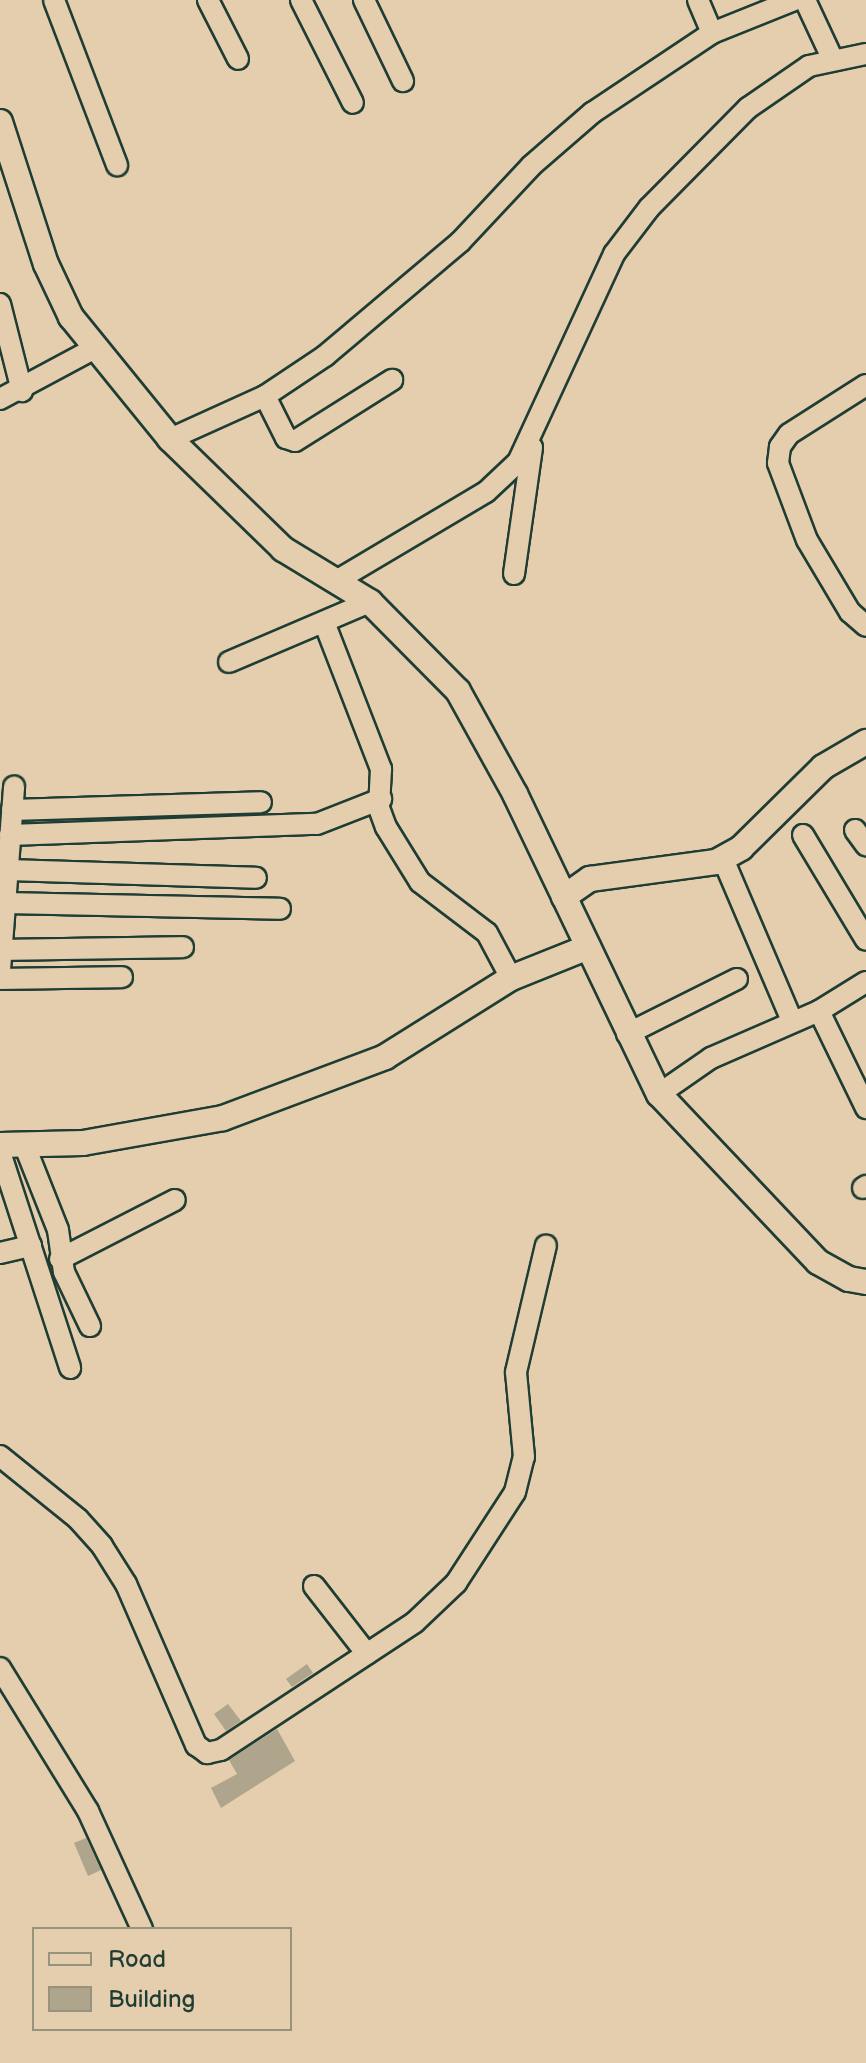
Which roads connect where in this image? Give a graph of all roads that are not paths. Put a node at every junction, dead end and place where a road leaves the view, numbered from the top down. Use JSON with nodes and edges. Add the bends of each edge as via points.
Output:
{"nodes":[{"id":1,"x":54,"y":0,"type":"edge"},
{"id":2,"x":208,"y":0,"type":"edge"},
{"id":3,"x":301,"y":0,"type":"edge"},
{"id":4,"x":364,"y":0,"type":"edge"},
{"id":5,"x":698,"y":0,"type":"edge"},
{"id":6,"x":794,"y":0,"type":"edge"},
{"id":7,"x":805,"y":0,"type":"edge"},
{"id":8,"x":712,"y":33,"type":"junction"},
{"id":9,"x":866,"y":54,"type":"edge"},
{"id":10,"x":832,"y":58,"type":"junction"},
{"id":11,"x":238,"y":59,"type":"dead end"},
{"id":12,"x":403,"y":81,"type":"dead end"},
{"id":13,"x":353,"y":103,"type":"dead end"},
{"id":14,"x":0,"y":122,"type":"edge"},
{"id":15,"x":117,"y":165,"type":"dead end"},
{"id":16,"x":0,"y":304,"type":"edge"},
{"id":17,"x":95,"y":348,"type":"junction"},
{"id":18,"x":392,"y":380,"type":"dead end"},
{"id":19,"x":866,"y":385,"type":"edge"},
{"id":20,"x":22,"y":391,"type":"junction"},
{"id":21,"x":265,"y":396,"type":"junction"},
{"id":22,"x":0,"y":399,"type":"edge"},
{"id":23,"x":533,"y":435,"type":"junction"},
{"id":24,"x":170,"y":439,"type":"junction"},
{"id":25,"x":514,"y":574,"type":"dead end"},
{"id":26,"x":336,"y":581,"type":"junction"},
{"id":27,"x":370,"y":602,"type":"junction"},
{"id":28,"x":324,"y":622,"type":"junction"},
{"id":29,"x":866,"y":626,"type":"edge"},
{"id":30,"x":229,"y":662,"type":"dead end"},
{"id":31,"x":866,"y":742,"type":"edge"},
{"id":32,"x":14,"y":787,"type":"dead end"},
{"id":33,"x":381,"y":799,"type":"junction"},
{"id":34,"x":261,"y":802,"type":"dead end"},
{"id":35,"x":12,"y":810,"type":"junction"},
{"id":36,"x":10,"y":835,"type":"junction"},
{"id":37,"x":803,"y":835,"type":"dead end"},
{"id":38,"x":723,"y":859,"type":"junction"},
{"id":39,"x":8,"y":870,"type":"junction"},
{"id":40,"x":256,"y":878,"type":"dead end"},
{"id":41,"x":564,"y":897,"type":"junction"},
{"id":42,"x":5,"y":903,"type":"junction"},
{"id":43,"x":280,"y":909,"type":"dead end"},
{"id":44,"x":866,"y":940,"type":"edge"},
{"id":45,"x":183,"y":947,"type":"dead end"},
{"id":46,"x":588,"y":947,"type":"junction"},
{"id":47,"x":1,"y":960,"type":"edge"},
{"id":48,"x":122,"y":977,"type":"dead end"},
{"id":49,"x":511,"y":978,"type":"junction"},
{"id":50,"x":0,"y":979,"type":"edge"},
{"id":51,"x":737,"y":979,"type":"dead end"},
{"id":52,"x":866,"y":982,"type":"edge"},
{"id":53,"x":819,"y":1011,"type":"junction"},
{"id":54,"x":792,"y":1021,"type":"junction"},
{"id":55,"x":627,"y":1034,"type":"junction"},
{"id":56,"x":659,"y":1094,"type":"junction"},
{"id":57,"x":866,"y":1108,"type":"edge"},
{"id":58,"x":12,"y":1144,"type":"edge"},
{"id":59,"x":0,"y":1152,"type":"edge"},
{"id":60,"x":175,"y":1200,"type":"dead end"},
{"id":61,"x":546,"y":1245,"type":"dead end"},
{"id":62,"x":31,"y":1246,"type":"junction"},
{"id":63,"x":0,"y":1253,"type":"edge"},
{"id":64,"x":60,"y":1259,"type":"junction"},
{"id":65,"x":866,"y":1282,"type":"edge"},
{"id":66,"x":90,"y":1326,"type":"dead end"},
{"id":67,"x":70,"y":1368,"type":"dead end"},
{"id":68,"x":0,"y":1456,"type":"edge"},
{"id":69,"x":314,"y":1586,"type":"dead end"},
{"id":70,"x":367,"y":1654,"type":"junction"},
{"id":71,"x":0,"y":1668,"type":"edge"},
{"id":72,"x":141,"y":1927,"type":"edge"}],
"edges":[{"from":1,"to":15,"type":"street"},
{"from":2,"to":11,"type":"street"},
{"from":3,"to":13,"type":"street"},
{"from":4,"to":12,"type":"street"},
{"from":5,"to":8,"type":"street"},
{"from":6,"to":8,"type":"street"},
{"from":7,"to":10,"type":"street"},
{"from":8,"to":21,"type":"street","via":[[592,113],[531,166],[460,242],[325,356]]},
{"from":9,"to":10,"type":"street"},
{"from":10,"to":23,"type":"street","via":[[787,76],[649,208],[591,296]]},
{"from":14,"to":17,"type":"street","via":[[57,291]]},
{"from":16,"to":20,"type":"street"},
{"from":17,"to":20,"type":"street"},
{"from":17,"to":24,"type":"street"},
{"from":18,"to":21,"type":"street","via":[[295,441],[286,438]]},
{"from":19,"to":29,"type":"street","via":[[789,434],[778,463],[807,540],[850,612]]},
{"from":20,"to":22,"type":"street"},
{"from":21,"to":24,"type":"street"},
{"from":23,"to":25,"type":"street"},
{"from":23,"to":26,"type":"street","via":[[518,462],[486,492]]},
{"from":24,"to":26,"type":"street","via":[[283,549]]},
{"from":26,"to":27,"type":"street"},
{"from":27,"to":28,"type":"street"},
{"from":27,"to":41,"type":"street","via":[[458,691]]},
{"from":28,"to":30,"type":"street"},
{"from":28,"to":33,"type":"street","via":[[381,769]]},
{"from":31,"to":38,"type":"street","via":[[823,767],[741,848]]},
{"from":32,"to":35,"type":"street"},
{"from":33,"to":36,"type":"street","via":[[317,824]]},
{"from":33,"to":49,"type":"street","via":[[382,818],[414,875],[487,933]]},
{"from":34,"to":35,"type":"street"},
{"from":35,"to":36,"type":"street"},
{"from":36,"to":39,"type":"street"},
{"from":37,"to":44,"type":"street"},
{"from":38,"to":41,"type":"street","via":[[690,869],[590,879]]},
{"from":38,"to":54,"type":"street"},
{"from":39,"to":40,"type":"street"},
{"from":39,"to":42,"type":"street"},
{"from":41,"to":46,"type":"street"},
{"from":42,"to":43,"type":"street"},
{"from":42,"to":47,"type":"street"},
{"from":45,"to":47,"type":"street"},
{"from":46,"to":49,"type":"street"},
{"from":46,"to":55,"type":"street"},
{"from":48,"to":50,"type":"street"},
{"from":49,"to":58,"type":"street","via":[[385,1057],[223,1118],[83,1143]]},
{"from":51,"to":55,"type":"street"},
{"from":52,"to":53,"type":"street"},
{"from":53,"to":54,"type":"street"},
{"from":53,"to":57,"type":"street"},
{"from":54,"to":56,"type":"street","via":[[711,1058]]},
{"from":55,"to":56,"type":"street"},
{"from":56,"to":65,"type":"street","via":[[818,1262]]},
{"from":58,"to":64,"type":"street","via":[[58,1230]]},
{"from":59,"to":62,"type":"street"},
{"from":60,"to":64,"type":"street"},
{"from":61,"to":70,"type":"street","via":[[516,1372],[524,1457],[515,1492],[456,1583],[415,1622]]},
{"from":62,"to":63,"type":"street"},
{"from":62,"to":67,"type":"street"},
{"from":64,"to":66,"type":"street"},
{"from":68,"to":70,"type":"street","via":[[78,1519],[102,1546],[126,1584],[196,1745],[207,1753],[262,1725]]},
{"from":69,"to":70,"type":"street"},
{"from":71,"to":72,"type":"street","via":[[88,1811]]}]}
